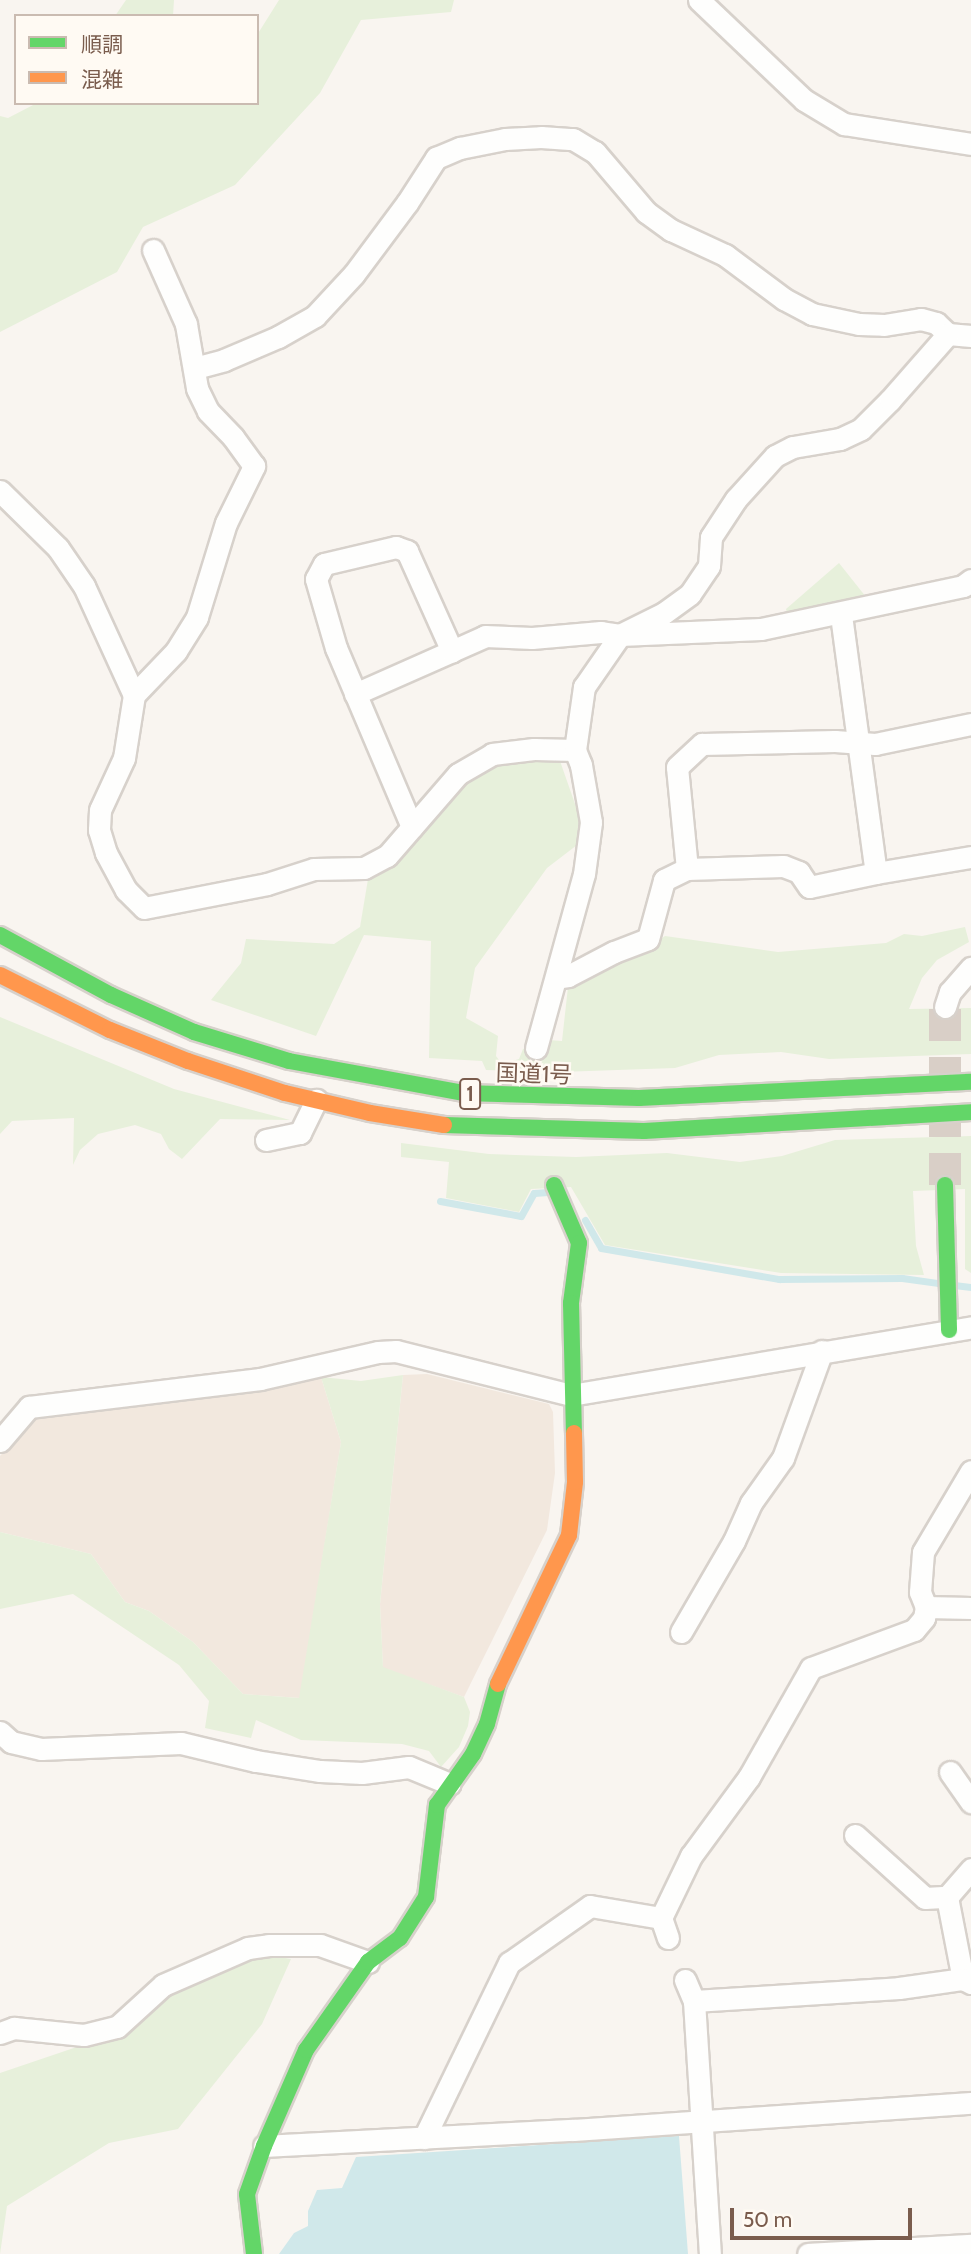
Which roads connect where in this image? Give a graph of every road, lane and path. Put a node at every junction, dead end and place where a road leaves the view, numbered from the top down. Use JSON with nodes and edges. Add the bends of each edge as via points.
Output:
{"nodes":[{"id":1,"x":699,"y":0,"type":"edge"},
{"id":2,"x":971,"y":144,"type":"edge"},
{"id":3,"x":153,"y":250,"type":"dead end"},
{"id":4,"x":948,"y":334,"type":"junction"},
{"id":5,"x":971,"y":336,"type":"edge"},
{"id":6,"x":195,"y":368,"type":"junction"},
{"id":7,"x":0,"y":491,"type":"edge"},
{"id":8,"x":968,"y":590,"type":"edge"},
{"id":9,"x":841,"y":615,"type":"junction"},
{"id":10,"x":620,"y":635,"type":"junction"},
{"id":11,"x":452,"y":651,"type":"junction"},
{"id":12,"x":355,"y":694,"type":"junction"},
{"id":13,"x":134,"y":695,"type":"junction"},
{"id":14,"x":971,"y":724,"type":"edge"},
{"id":15,"x":857,"y":743,"type":"junction"},
{"id":16,"x":575,"y":750,"type":"junction"},
{"id":17,"x":412,"y":827,"type":"junction"},
{"id":18,"x":971,"y":857,"type":"edge"},
{"id":19,"x":687,"y":869,"type":"junction"},
{"id":20,"x":876,"y":873,"type":"junction"},
{"id":21,"x":0,"y":935,"type":"edge"},
{"id":22,"x":971,"y":968,"type":"edge"},
{"id":23,"x":0,"y":975,"type":"edge"},
{"id":24,"x":556,"y":978,"type":"junction"},
{"id":25,"x":945,"y":1007,"type":"tunnel mouth"},
{"id":26,"x":536,"y":1048,"type":"dead end"},
{"id":27,"x":971,"y":1082,"type":"edge"},
{"id":28,"x":316,"y":1100,"type":"junction"},
{"id":29,"x":971,"y":1112,"type":"edge"},
{"id":30,"x":266,"y":1140,"type":"dead end"},
{"id":31,"x":554,"y":1185,"type":"dead end"},
{"id":32,"x":945,"y":1185,"type":"tunnel mouth"},
{"id":33,"x":971,"y":1327,"type":"edge"},
{"id":34,"x":949,"y":1330,"type":"junction"},
{"id":35,"x":822,"y":1351,"type":"junction"},
{"id":36,"x":571,"y":1395,"type":"junction"},
{"id":37,"x":3,"y":1429,"type":"edge"},
{"id":38,"x":971,"y":1471,"type":"edge"},
{"id":39,"x":926,"y":1607,"type":"junction"},
{"id":40,"x":971,"y":1608,"type":"edge"},
{"id":41,"x":681,"y":1632,"type":"dead end"},
{"id":42,"x":0,"y":1732,"type":"edge"},
{"id":43,"x":950,"y":1772,"type":"dead end"},
{"id":44,"x":450,"y":1784,"type":"junction"},
{"id":45,"x":971,"y":1802,"type":"edge"},
{"id":46,"x":855,"y":1835,"type":"dead end"},
{"id":47,"x":971,"y":1869,"type":"edge"},
{"id":48,"x":947,"y":1897,"type":"junction"},
{"id":49,"x":368,"y":1962,"type":"junction"},
{"id":50,"x":685,"y":1980,"type":"dead end"},
{"id":51,"x":967,"y":1981,"type":"edge"},
{"id":52,"x":694,"y":2001,"type":"junction"},
{"id":53,"x":0,"y":2033,"type":"edge"},
{"id":54,"x":971,"y":2103,"type":"edge"},
{"id":55,"x":702,"y":2121,"type":"junction"},
{"id":56,"x":424,"y":2138,"type":"junction"},
{"id":57,"x":264,"y":2146,"type":"junction"},
{"id":58,"x":971,"y":2245,"type":"edge"},
{"id":59,"x":254,"y":2254,"type":"edge"},
{"id":60,"x":710,"y":2254,"type":"edge"},
{"id":61,"x":808,"y":2254,"type":"edge"}],
"edges":[{"from":1,"to":2,"type":"street","via":[[804,100],[844,124]]},
{"from":3,"to":6,"type":"street","via":[[186,324]]},
{"from":4,"to":5,"type":"street"},
{"from":4,"to":6,"type":"street","via":[[936,323],[921,319],[872,324],[812,314],[725,255],[671,230],[646,212],[595,152],[573,139],[541,137],[482,144],[436,158],[354,274],[315,316],[256,347]]},
{"from":4,"to":10,"type":"street","via":[[861,429],[775,456],[736,499],[711,537],[709,566],[690,594]]},
{"from":6,"to":13,"type":"street","via":[[197,388],[208,411],[254,466],[226,523],[197,617],[176,651]]},
{"from":7,"to":13,"type":"street","via":[[58,548],[84,586]]},
{"from":8,"to":9,"type":"street"},
{"from":9,"to":10,"type":"street","via":[[761,629]]},
{"from":9,"to":15,"type":"street"},
{"from":10,"to":11,"type":"street","via":[[485,636]]},
{"from":10,"to":16,"type":"street","via":[[584,687]]},
{"from":11,"to":12,"type":"street"},
{"from":11,"to":12,"type":"street","via":[[407,551],[396,547],[324,564],[316,579]]},
{"from":12,"to":17,"type":"street"},
{"from":13,"to":17,"type":"street","via":[[124,758],[100,810],[99,830],[126,890],[144,908],[267,884],[314,869],[364,868],[387,856]]},
{"from":14,"to":15,"type":"street","via":[[875,744]]},
{"from":15,"to":19,"type":"street","via":[[702,744],[677,767]]},
{"from":15,"to":20,"type":"street"},
{"from":16,"to":17,"type":"street","via":[[492,754],[458,774]]},
{"from":16,"to":24,"type":"street","via":[[591,822],[584,874]]},
{"from":18,"to":20,"type":"street"},
{"from":19,"to":20,"type":"street","via":[[783,866],[799,872],[809,887]]},
{"from":19,"to":24,"type":"street","via":[[664,880],[648,939]]},
{"from":21,"to":27,"type":"main road","name":"国道1号","number":"1","via":[[111,995],[194,1032],[289,1061],[463,1093],[639,1098]]},
{"from":22,"to":25,"type":"street","via":[[950,992]]},
{"from":23,"to":28,"type":"main road","number":"1","via":[[110,1030],[188,1061]]},
{"from":24,"to":26,"type":"street"},
{"from":28,"to":29,"type":"main road","number":"1","via":[[442,1125],[583,1132]]},
{"from":28,"to":30,"type":"street","via":[[300,1133]]},
{"from":31,"to":36,"type":"main road","via":[[579,1243],[571,1303]]},
{"from":32,"to":34,"type":"main road"},
{"from":33,"to":34,"type":"street"},
{"from":34,"to":35,"type":"street"},
{"from":35,"to":36,"type":"street"},
{"from":35,"to":41,"type":"street","via":[[783,1458],[751,1503]]},
{"from":36,"to":37,"type":"street","via":[[396,1352],[378,1352],[260,1379],[29,1407]]},
{"from":36,"to":44,"type":"main road","via":[[575,1482],[569,1535],[493,1694],[473,1754]]},
{"from":38,"to":39,"type":"street","via":[[923,1552],[920,1592]]},
{"from":39,"to":40,"type":"street"},
{"from":39,"to":56,"type":"street","via":[[914,1630],[811,1668],[749,1777],[691,1856],[665,1928],[590,1906],[509,1963]]},
{"from":42,"to":44,"type":"street","via":[[11,1742],[41,1749],[181,1742],[320,1771],[362,1773],[409,1767]]},
{"from":43,"to":45,"type":"street"},
{"from":44,"to":49,"type":"main road","via":[[437,1805],[426,1897],[400,1938]]},
{"from":46,"to":48,"type":"street","via":[[925,1898]]},
{"from":47,"to":48,"type":"street"},
{"from":48,"to":51,"type":"street"},
{"from":49,"to":53,"type":"street","via":[[320,1945],[248,1948],[163,1985],[117,2027],[84,2035],[15,2028]]},
{"from":49,"to":57,"type":"main road","via":[[306,2050]]},
{"from":50,"to":52,"type":"street"},
{"from":51,"to":52,"type":"street"},
{"from":52,"to":55,"type":"street"},
{"from":54,"to":55,"type":"street"},
{"from":55,"to":56,"type":"street"},
{"from":55,"to":60,"type":"street"},
{"from":56,"to":57,"type":"street"},
{"from":57,"to":59,"type":"main road","via":[[247,2194]]},
{"from":58,"to":61,"type":"street"}]}
